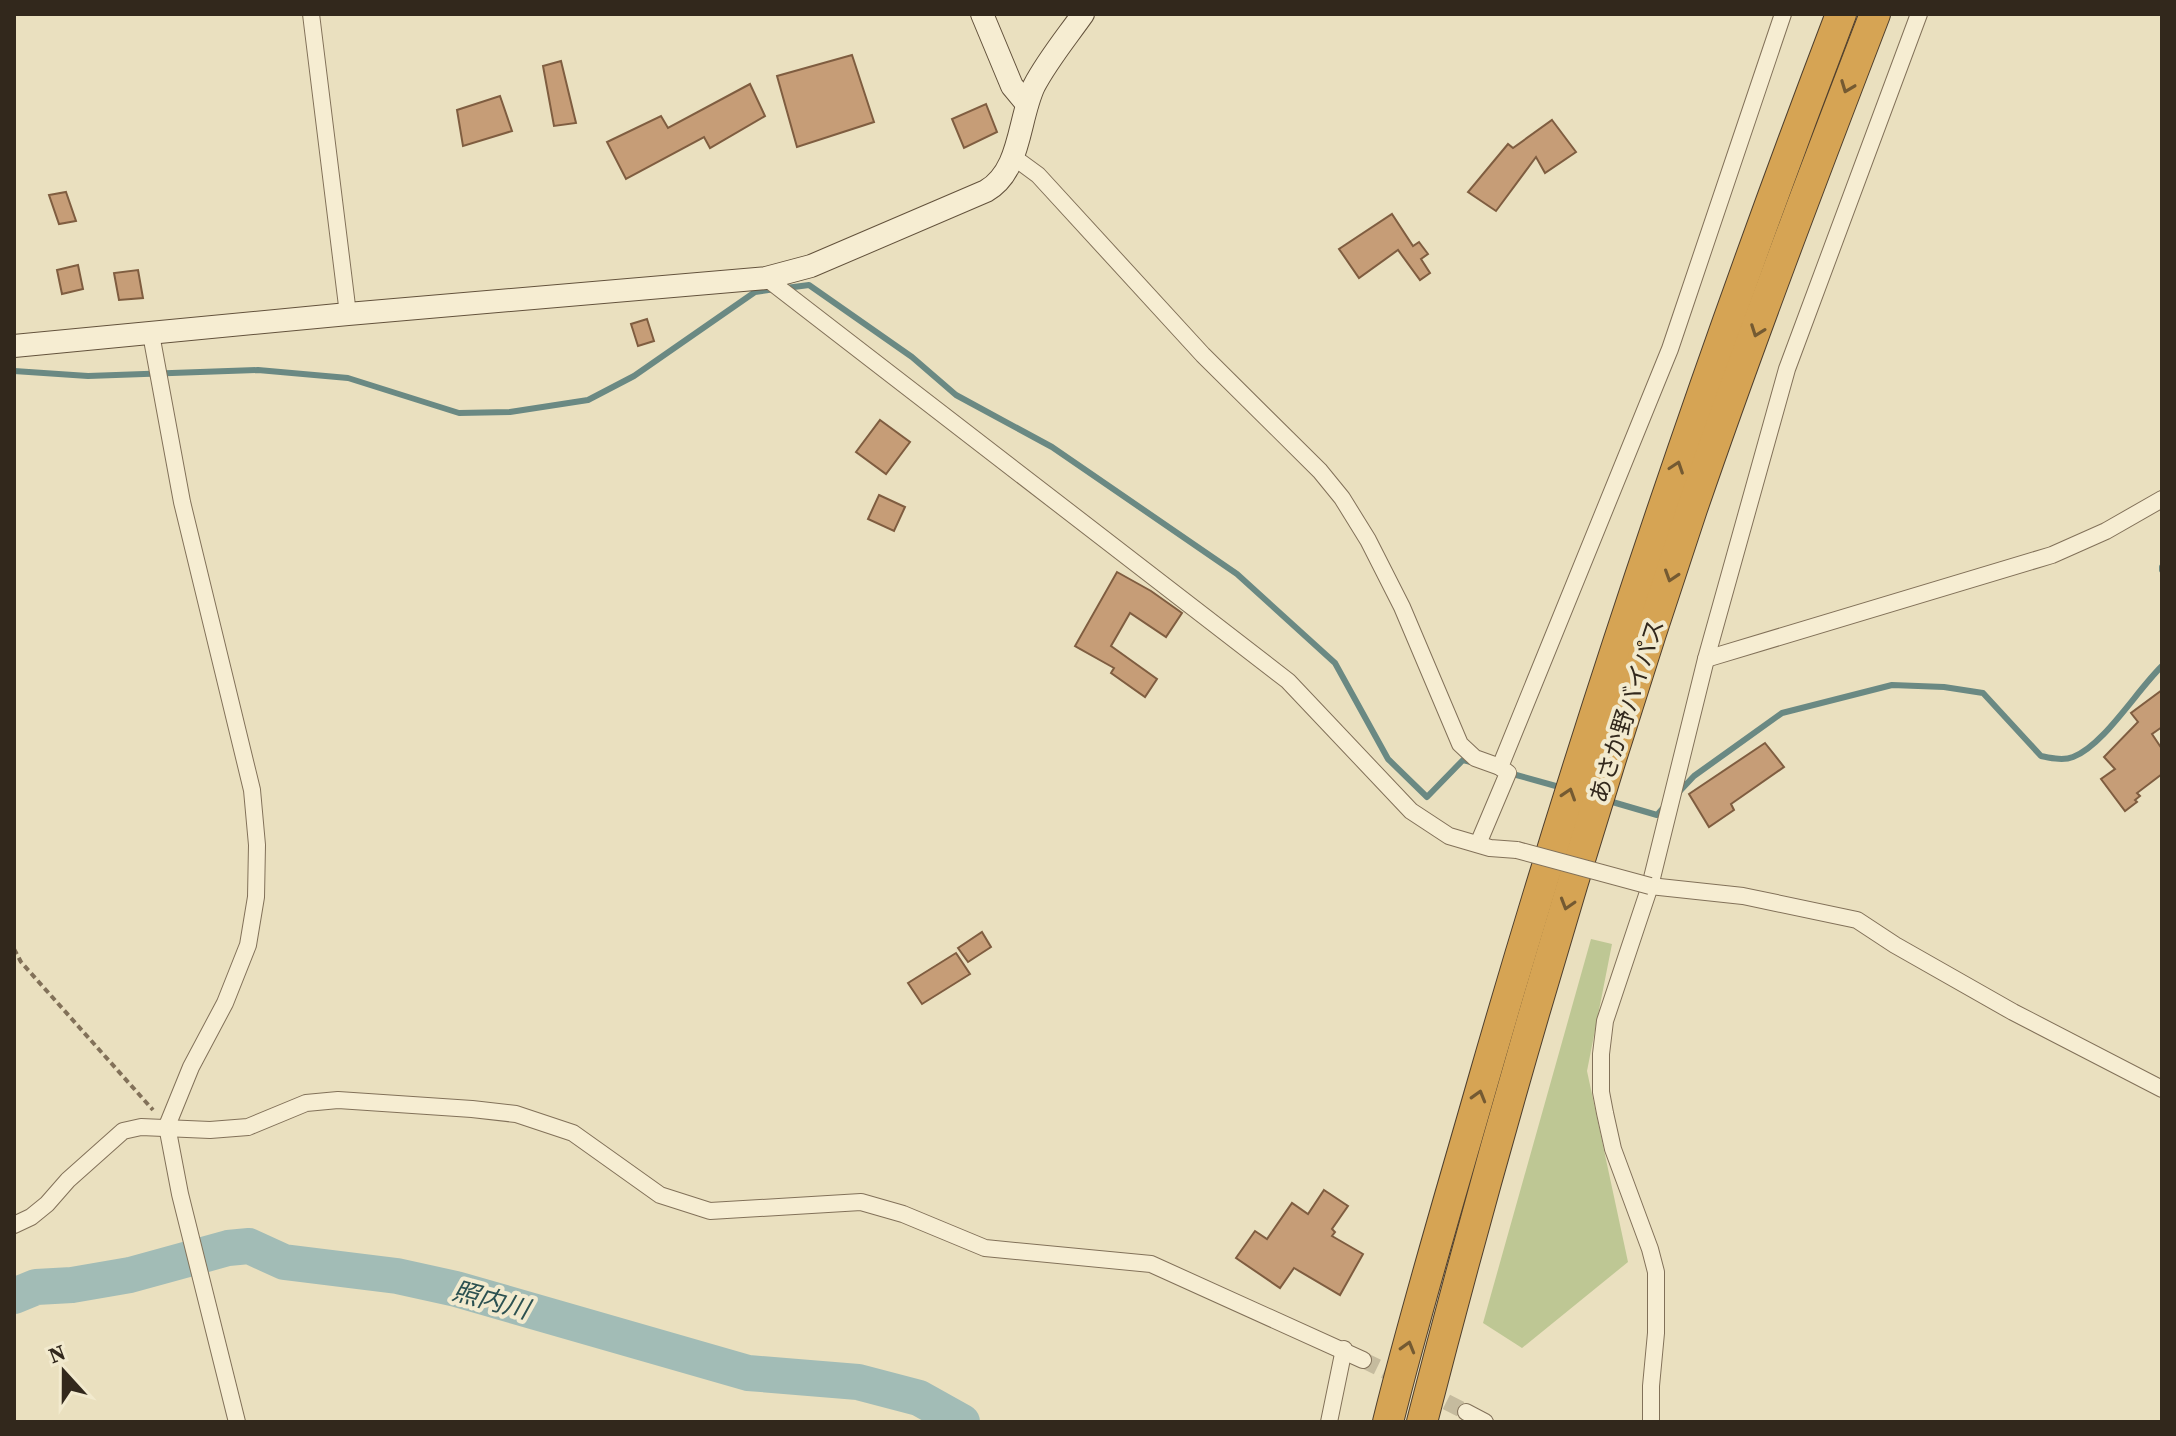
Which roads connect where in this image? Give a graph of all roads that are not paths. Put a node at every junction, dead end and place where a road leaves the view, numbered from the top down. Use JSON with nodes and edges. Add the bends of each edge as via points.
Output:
{"nodes":[{"id":1,"x":311,"y":14,"type":"edge"},
{"id":2,"x":982,"y":14,"type":"edge"},
{"id":3,"x":1083,"y":14,"type":"edge"},
{"id":4,"x":1783,"y":14,"type":"edge"},
{"id":5,"x":1841,"y":14,"type":"edge"},
{"id":6,"x":1875,"y":14,"type":"edge"},
{"id":7,"x":1919,"y":14,"type":"edge"},
{"id":8,"x":1027,"y":104,"type":"junction"},
{"id":9,"x":1012,"y":156,"type":"junction"},
{"id":10,"x":766,"y":278,"type":"junction"},
{"id":11,"x":348,"y":314,"type":"junction"},
{"id":12,"x":151,"y":334,"type":"junction"},
{"id":13,"x":14,"y":346,"type":"edge"},
{"id":14,"x":2162,"y":499,"type":"edge"},
{"id":15,"x":1706,"y":659,"type":"junction"},
{"id":16,"x":1500,"y":767,"type":"junction"},
{"id":17,"x":1478,"y":844,"type":"junction"},
{"id":18,"x":1650,"y":886,"type":"junction"},
{"id":19,"x":2162,"y":1089,"type":"edge"},
{"id":20,"x":167,"y":1126,"type":"junction"},
{"id":21,"x":14,"y":1225,"type":"edge"},
{"id":22,"x":1344,"y":1349,"type":"junction"},
{"id":23,"x":1363,"y":1360,"type":"tunnel mouth"},
{"id":24,"x":1466,"y":1412,"type":"tunnel mouth"},
{"id":25,"x":237,"y":1422,"type":"edge"},
{"id":26,"x":1329,"y":1422,"type":"edge"},
{"id":27,"x":1388,"y":1422,"type":"edge"},
{"id":28,"x":1422,"y":1422,"type":"edge"},
{"id":29,"x":1484,"y":1422,"type":"edge"},
{"id":30,"x":1651,"y":1422,"type":"edge"}],
"edges":[{"from":1,"to":11,"type":"street"},
{"from":2,"to":8,"type":"street","via":[[1012,86]]},
{"from":3,"to":8,"type":"street"},
{"from":4,"to":16,"type":"street","via":[[1670,349]]},
{"from":27,"to":5,"type":"highway","name":"あさか野バイパス","one_way":true,"via":[[1561,820],[1707,380]]},
{"from":6,"to":28,"type":"highway","name":"あさか野バイパス","one_way":true,"via":[[1698,493],[1607,772],[1532,1018]]},
{"from":7,"to":15,"type":"street","via":[[1787,369]]},
{"from":8,"to":9,"type":"street"},
{"from":9,"to":10,"type":"street","via":[[1005,175],[986,191],[811,266]]},
{"from":9,"to":16,"type":"street","via":[[1038,175],[1342,498],[1402,607],[1460,744],[1475,758]]},
{"from":10,"to":11,"type":"street"},
{"from":10,"to":17,"type":"street","via":[[1288,681],[1411,811],[1449,836]]},
{"from":11,"to":12,"type":"street"},
{"from":12,"to":13,"type":"street"},
{"from":12,"to":20,"type":"street","via":[[182,502],[252,790],[257,845],[248,945]]},
{"from":14,"to":15,"type":"street","via":[[2052,555]]},
{"from":15,"to":18,"type":"street"},
{"from":16,"to":17,"type":"street","via":[[1508,773]]},
{"from":17,"to":18,"type":"street","bridge":true},
{"from":18,"to":19,"type":"street","via":[[1743,896],[1857,920],[2013,1012]]},
{"from":18,"to":30,"type":"street","via":[[1605,1021],[1601,1092],[1613,1149],[1656,1272]]},
{"from":20,"to":21,"type":"street","via":[[123,1131],[47,1204]]},
{"from":20,"to":22,"type":"street","via":[[248,1127],[306,1103],[338,1100],[516,1114],[573,1133],[660,1195],[710,1211],[861,1202],[985,1248],[1151,1264]]},
{"from":20,"to":25,"type":"street"},
{"from":22,"to":23,"type":"street"},
{"from":22,"to":26,"type":"street"},
{"from":24,"to":29,"type":"street"}]}
